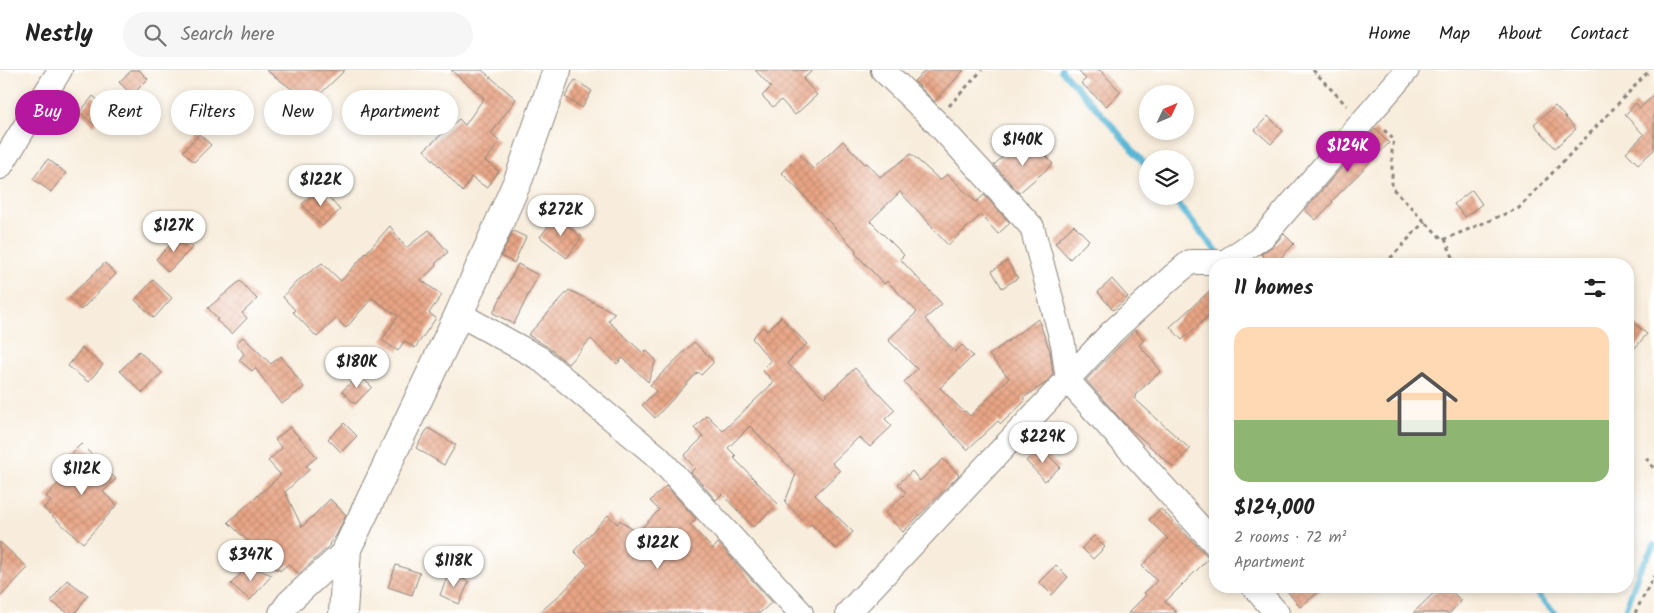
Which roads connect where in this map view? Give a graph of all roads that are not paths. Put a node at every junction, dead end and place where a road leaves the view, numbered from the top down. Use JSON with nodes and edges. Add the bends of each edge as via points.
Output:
{"nodes":[{"id":1,"x":60,"y":70,"type":"edge"},
{"id":2,"x":557,"y":70,"type":"edge"},
{"id":3,"x":883,"y":70,"type":"edge"},
{"id":4,"x":1407,"y":70,"type":"edge"},
{"id":5,"x":0,"y":167,"type":"edge"},
{"id":6,"x":1231,"y":258,"type":"edge"},
{"id":7,"x":1209,"y":262,"type":"edge"},
{"id":8,"x":459,"y":314,"type":"junction"},
{"id":9,"x":1068,"y":381,"type":"junction"},
{"id":10,"x":1209,"y":537,"type":"edge"},
{"id":11,"x":347,"y":549,"type":"junction"},
{"id":12,"x":1259,"y":593,"type":"edge"},
{"id":13,"x":281,"y":613,"type":"edge"},
{"id":14,"x":343,"y":613,"type":"edge"},
{"id":15,"x":801,"y":613,"type":"edge"},
{"id":16,"x":848,"y":613,"type":"edge"},
{"id":17,"x":1277,"y":613,"type":"edge"}],
"edges":[{"from":1,"to":5,"type":"street"},
{"from":2,"to":8,"type":"street","via":[[518,178]]},
{"from":3,"to":9,"type":"street","via":[[1032,227],[1063,344]]},
{"from":4,"to":6,"type":"street","via":[[1264,236]]},
{"from":7,"to":9,"type":"street","via":[[1190,262],[1172,277],[1112,332]]},
{"from":8,"to":11,"type":"street"},
{"from":8,"to":15,"type":"street","via":[[540,358],[658,457]]},
{"from":9,"to":10,"type":"street"},
{"from":9,"to":16,"type":"street"},
{"from":11,"to":13,"type":"street"},
{"from":11,"to":14,"type":"street"},
{"from":12,"to":17,"type":"street"}]}
